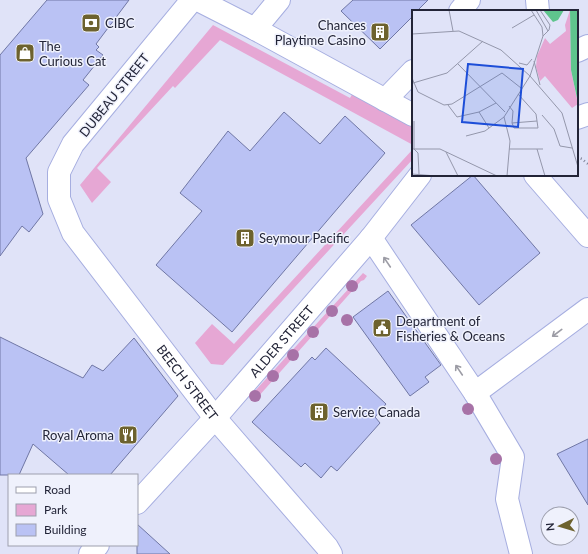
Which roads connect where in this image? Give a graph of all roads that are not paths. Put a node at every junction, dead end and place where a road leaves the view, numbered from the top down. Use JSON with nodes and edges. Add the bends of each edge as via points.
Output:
{"nodes":[{"id":1,"x":192,"y":0,"type":"edge"},
{"id":2,"x":198,"y":0,"type":"edge"},
{"id":3,"x":279,"y":0,"type":"edge"},
{"id":4,"x":469,"y":0,"type":"edge"},
{"id":5,"x":537,"y":0,"type":"edge"},
{"id":6,"x":461,"y":10,"type":"edge"},
{"id":7,"x":538,"y":10,"type":"edge"},
{"id":8,"x":255,"y":29,"type":"junction"},
{"id":9,"x":588,"y":46,"type":"edge"},
{"id":10,"x":578,"y":51,"type":"edge"},
{"id":11,"x":412,"y":71,"type":"edge"},
{"id":12,"x":385,"y":100,"type":"junction"},
{"id":13,"x":412,"y":114,"type":"edge"},
{"id":14,"x":588,"y":114,"type":"edge"},
{"id":15,"x":578,"y":118,"type":"edge"},
{"id":16,"x":419,"y":176,"type":"edge"},
{"id":17,"x":536,"y":176,"type":"edge"},
{"id":18,"x":59,"y":199,"type":"joint"},
{"id":19,"x":588,"y":236,"type":"edge"},
{"id":20,"x":371,"y":238,"type":"junction"},
{"id":21,"x":588,"y":310,"type":"edge"},
{"id":22,"x":475,"y":393,"type":"junction"},
{"id":23,"x":215,"y":418,"type":"junction"},
{"id":24,"x":138,"y":502,"type":"edge"},
{"id":25,"x":97,"y":546,"type":"edge"},
{"id":26,"x":90,"y":554,"type":"edge"},
{"id":27,"x":331,"y":554,"type":"edge"},
{"id":28,"x":521,"y":554,"type":"edge"}],
"edges":[{"from":1,"to":18,"type":"street","name":"DUBEAU STREET","via":[[73,144],[59,172]]},
{"from":2,"to":8,"type":"street"},
{"from":3,"to":8,"type":"street"},
{"from":4,"to":6,"type":"street"},
{"from":5,"to":7,"type":"street"},
{"from":8,"to":12,"type":"street"},
{"from":9,"to":10,"type":"street"},
{"from":11,"to":12,"type":"street"},
{"from":12,"to":13,"type":"street"},
{"from":14,"to":15,"type":"street"},
{"from":16,"to":20,"type":"street","name":"ALDER STREET"},
{"from":17,"to":19,"type":"street"},
{"from":18,"to":23,"type":"street","name":"BEECH STREET","via":[[73,233]]},
{"from":22,"to":20,"type":"street","one_way":true},
{"from":20,"to":23,"type":"street","name":"ALDER STREET"},
{"from":21,"to":22,"type":"street","one_way":true},
{"from":22,"to":28,"type":"street","via":[[513,457],[507,499]]},
{"from":23,"to":24,"type":"street","name":"ALDER STREET"},
{"from":23,"to":27,"type":"street","name":"BEECH STREET"},
{"from":25,"to":26,"type":"street"}]}
